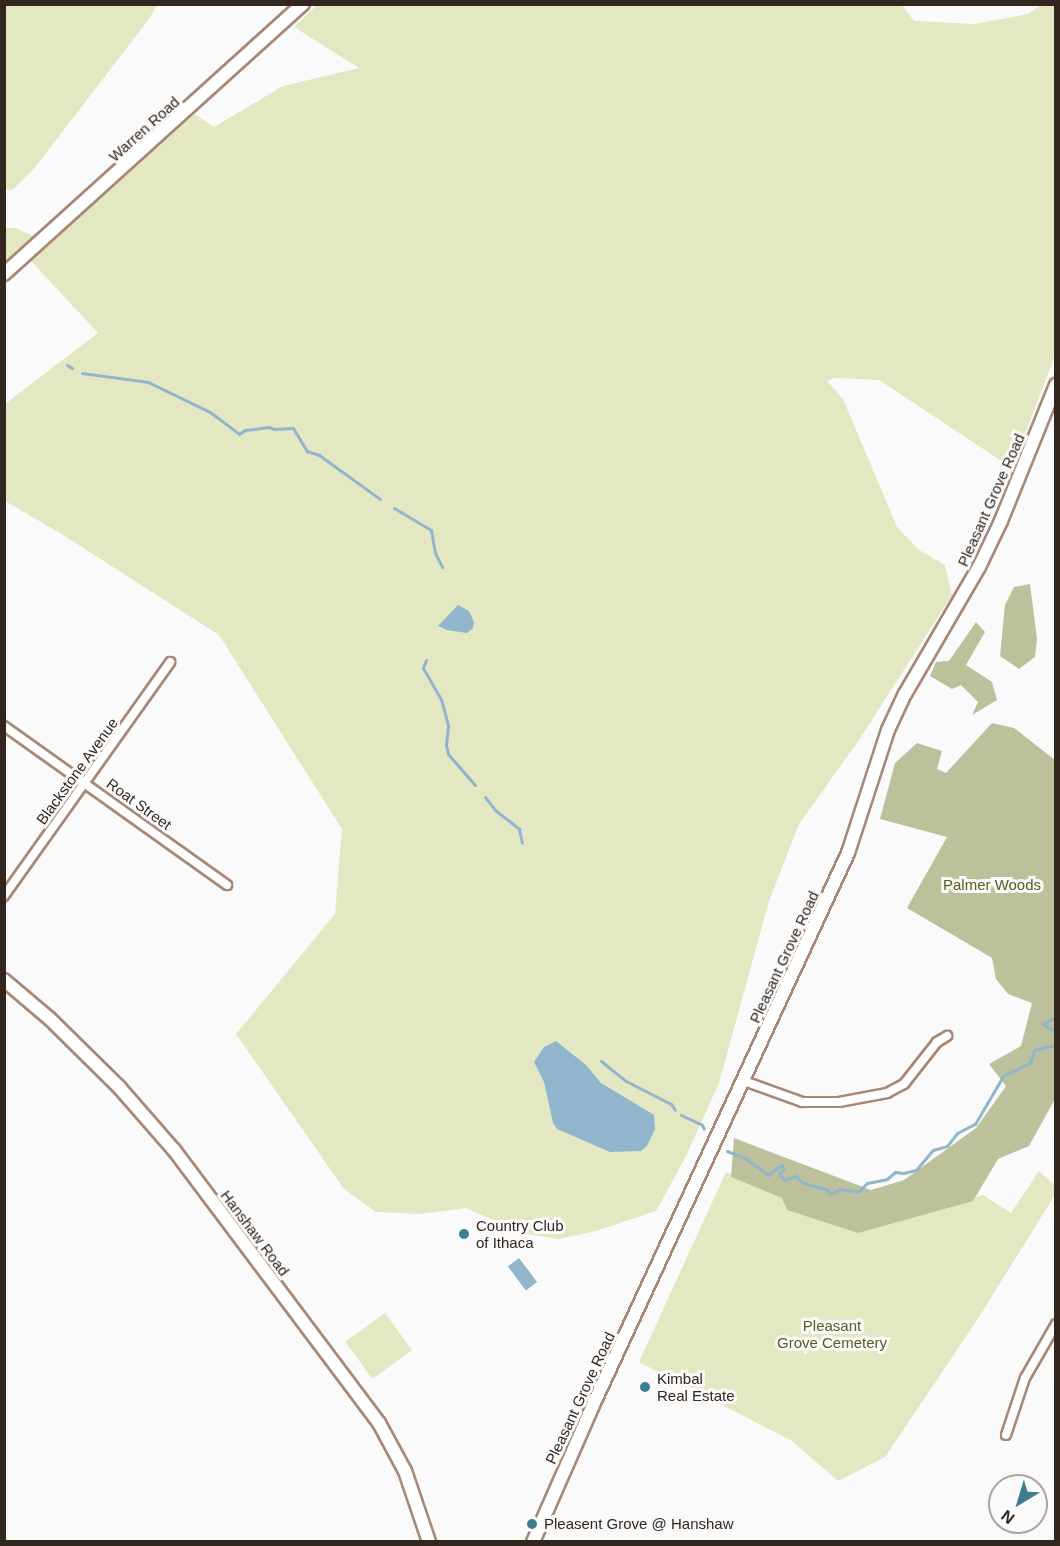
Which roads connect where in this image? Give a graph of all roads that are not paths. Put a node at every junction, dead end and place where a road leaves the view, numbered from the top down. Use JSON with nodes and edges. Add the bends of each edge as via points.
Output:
{"nodes":[{"id":1,"x":303,"y":4,"type":"edge"},
{"id":2,"x":4,"y":274,"type":"edge"},
{"id":3,"x":1056,"y":385,"type":"edge"},
{"id":4,"x":170,"y":662,"type":"dead end"},
{"id":5,"x":4,"y":726,"type":"edge"},
{"id":6,"x":86,"y":783,"type":"junction"},
{"id":7,"x":227,"y":885,"type":"dead end"},
{"id":8,"x":4,"y":896,"type":"edge"},
{"id":9,"x":4,"y":980,"type":"edge"},
{"id":10,"x":947,"y":1036,"type":"dead end"},
{"id":11,"x":744,"y":1081,"type":"junction"},
{"id":12,"x":1056,"y":1324,"type":"edge"},
{"id":13,"x":1006,"y":1435,"type":"dead end"},
{"id":14,"x":429,"y":1542,"type":"edge"},
{"id":15,"x":533,"y":1542,"type":"edge"}],
"edges":[{"from":1,"to":2,"type":"street","name":"Warren Road"},
{"from":3,"to":11,"type":"street","name":"Pleasant Grove Road","via":[[979,567],[904,694],[888,730],[848,853]]},
{"from":4,"to":6,"type":"street","name":"Blackstone Avenue"},
{"from":5,"to":6,"type":"street","name":"Roat Street"},
{"from":6,"to":7,"type":"street","name":"Roat Street"},
{"from":6,"to":8,"type":"street","name":"Blackstone Avenue"},
{"from":9,"to":14,"type":"street","name":"Hanshaw Road","via":[[50,1019],[144,1114],[363,1401],[405,1471]]},
{"from":10,"to":11,"type":"street","via":[[930,1050],[904,1084],[877,1095],[839,1102],[802,1102]]},
{"from":11,"to":15,"type":"street","name":"Pleasant Grove Road"},
{"from":12,"to":13,"type":"street","via":[[1025,1378]]}]}
